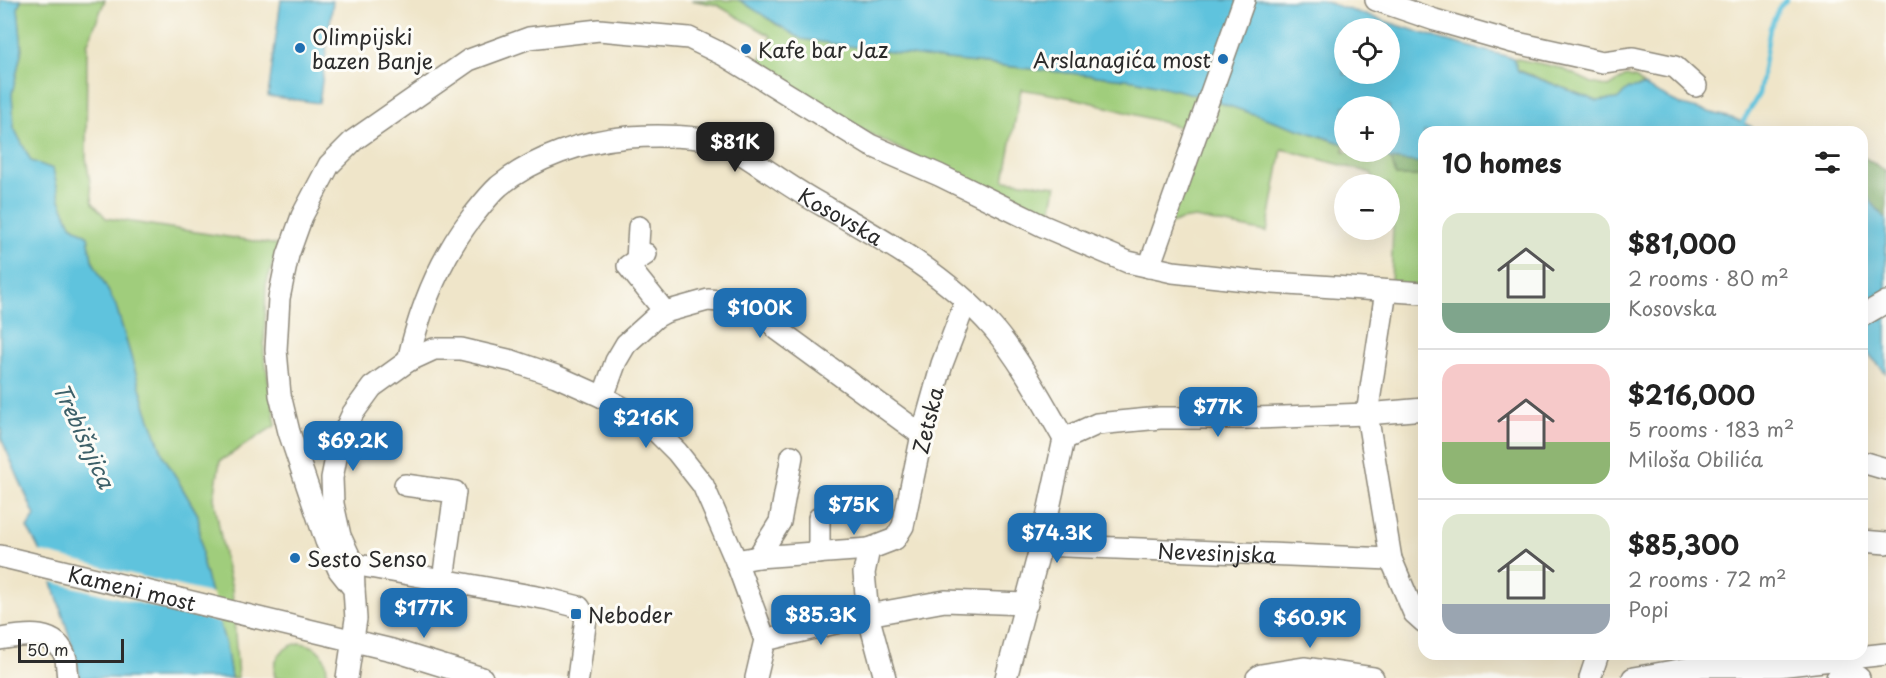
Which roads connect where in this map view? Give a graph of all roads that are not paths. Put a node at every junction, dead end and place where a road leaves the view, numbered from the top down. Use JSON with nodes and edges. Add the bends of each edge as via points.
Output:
{"nodes":[{"id":1,"x":1244,"y":0,"type":"edge"},
{"id":2,"x":1376,"y":0,"type":"edge"},
{"id":3,"x":1696,"y":86,"type":"dead end"},
{"id":4,"x":639,"y":227,"type":"dead end"},
{"id":5,"x":1149,"y":267,"type":"junction"},
{"id":6,"x":1386,"y":291,"type":"junction"},
{"id":7,"x":1418,"y":293,"type":"edge"},
{"id":8,"x":966,"y":301,"type":"junction"},
{"id":9,"x":1886,"y":302,"type":"edge"},
{"id":10,"x":665,"y":312,"type":"junction"},
{"id":11,"x":1868,"y":312,"type":"edge"},
{"id":12,"x":408,"y":361,"type":"junction"},
{"id":13,"x":603,"y":397,"type":"junction"},
{"id":14,"x":1418,"y":410,"type":"edge"},
{"id":15,"x":1366,"y":414,"type":"junction"},
{"id":16,"x":922,"y":435,"type":"junction"},
{"id":17,"x":1064,"y":439,"type":"junction"},
{"id":18,"x":792,"y":456,"type":"dead end"},
{"id":19,"x":1868,"y":464,"type":"edge"},
{"id":20,"x":1886,"y":469,"type":"edge"},
{"id":21,"x":405,"y":485,"type":"dead end"},
{"id":22,"x":819,"y":518,"type":"dead end"},
{"id":23,"x":1868,"y":542,"type":"edge"},
{"id":24,"x":1886,"y":543,"type":"edge"},
{"id":25,"x":1041,"y":545,"type":"junction"},
{"id":26,"x":869,"y":549,"type":"junction"},
{"id":27,"x":819,"y":553,"type":"junction"},
{"id":28,"x":0,"y":556,"type":"edge"},
{"id":29,"x":758,"y":557,"type":"junction"},
{"id":30,"x":1391,"y":559,"type":"junction"},
{"id":31,"x":736,"y":561,"type":"junction"},
{"id":32,"x":346,"y":567,"type":"junction"},
{"id":33,"x":443,"y":580,"type":"junction"},
{"id":34,"x":1027,"y":604,"type":"junction"},
{"id":35,"x":868,"y":615,"type":"junction"},
{"id":36,"x":1418,"y":617,"type":"edge"},
{"id":37,"x":0,"y":639,"type":"edge"},
{"id":38,"x":765,"y":640,"type":"junction"},
{"id":39,"x":354,"y":642,"type":"junction"},
{"id":40,"x":1886,"y":654,"type":"edge"},
{"id":41,"x":1868,"y":656,"type":"edge"},
{"id":42,"x":1596,"y":660,"type":"edge"},
{"id":43,"x":1832,"y":660,"type":"edge"},
{"id":44,"x":68,"y":678,"type":"edge"},
{"id":45,"x":347,"y":678,"type":"edge"},
{"id":46,"x":482,"y":678,"type":"edge"},
{"id":47,"x":578,"y":678,"type":"edge"},
{"id":48,"x":756,"y":678,"type":"edge"},
{"id":49,"x":885,"y":678,"type":"edge"},
{"id":50,"x":1006,"y":678,"type":"edge"},
{"id":51,"x":1257,"y":678,"type":"edge"},
{"id":52,"x":1373,"y":678,"type":"edge"},
{"id":53,"x":1590,"y":678,"type":"edge"},
{"id":54,"x":1633,"y":678,"type":"edge"},
{"id":55,"x":1837,"y":678,"type":"edge"},
{"id":56,"x":1859,"y":678,"type":"edge"}],
"edges":[{"from":1,"to":5,"type":"street"},
{"from":2,"to":3,"type":"street","via":[[1512,42],[1603,62],[1633,58],[1675,67]]},
{"from":4,"to":10,"type":"street","via":[[641,257],[628,266]]},
{"from":5,"to":6,"type":"street","via":[[1273,283]]},
{"from":5,"to":32,"type":"street","via":[[1065,236],[870,145],[689,38],[599,30],[529,38],[468,60],[374,124],[329,165],[302,216],[288,255],[279,298],[276,350],[280,394],[326,541]]},
{"from":6,"to":7,"type":"street"},
{"from":6,"to":15,"type":"street"},
{"from":8,"to":12,"type":"street","name":"Kosovska","via":[[932,272],[723,143],[648,135],[615,138],[549,156],[499,187],[460,233],[434,279]]},
{"from":8,"to":16,"type":"street","name":"Zetska","via":[[942,364]]},
{"from":8,"to":17,"type":"street","name":"Kosovska","via":[[993,328],[1020,365]]},
{"from":9,"to":11,"type":"street"},
{"from":10,"to":13,"type":"street","via":[[627,344],[616,361]]},
{"from":10,"to":16,"type":"street","via":[[708,300],[742,303],[760,310],[777,329]]},
{"from":12,"to":13,"type":"street","via":[[434,349],[461,349],[512,361]]},
{"from":12,"to":32,"type":"street","via":[[372,387],[353,413],[339,443],[332,478],[333,504]]},
{"from":13,"to":31,"type":"street","via":[[648,426],[703,485]]},
{"from":14,"to":15,"type":"street"},
{"from":15,"to":17,"type":"street","via":[[1160,418],[1096,424]]},
{"from":15,"to":30,"type":"street"},
{"from":16,"to":26,"type":"street","name":"Zetska","via":[[903,526],[895,539]]},
{"from":17,"to":25,"type":"street"},
{"from":18,"to":29,"type":"street","via":[[780,522]]},
{"from":19,"to":20,"type":"street"},
{"from":21,"to":33,"type":"street","via":[[455,492]]},
{"from":22,"to":27,"type":"street"},
{"from":23,"to":24,"type":"street"},
{"from":25,"to":30,"type":"street","name":"Nevesinjska"},
{"from":25,"to":34,"type":"street"},
{"from":26,"to":27,"type":"street","name":"Zetska"},
{"from":26,"to":35,"type":"street","via":[[864,573]]},
{"from":27,"to":29,"type":"street","name":"Zetska"},
{"from":28,"to":39,"type":"street","name":"Kameni most"},
{"from":29,"to":31,"type":"street","name":"Zetska"},
{"from":30,"to":36,"type":"street"},
{"from":31,"to":38,"type":"street"},
{"from":32,"to":33,"type":"street"},
{"from":32,"to":39,"type":"street","via":[[354,589]]},
{"from":33,"to":47,"type":"street","via":[[579,607],[586,618]]},
{"from":34,"to":35,"type":"street","via":[[945,602]]},
{"from":34,"to":50,"type":"street"},
{"from":35,"to":38,"type":"street"},
{"from":35,"to":49,"type":"street"},
{"from":37,"to":44,"type":"street","via":[[23,635],[45,636],[54,641],[66,658]]},
{"from":38,"to":48,"type":"street"},
{"from":39,"to":45,"type":"street"},
{"from":39,"to":46,"type":"street","name":"Kameni most"},
{"from":40,"to":41,"type":"street"},
{"from":42,"to":53,"type":"street"},
{"from":43,"to":54,"type":"street","via":[[1778,666],[1702,666]]},
{"from":51,"to":52,"type":"street","via":[[1304,668]]},
{"from":55,"to":56,"type":"street","via":[[1851,673]]}]}
